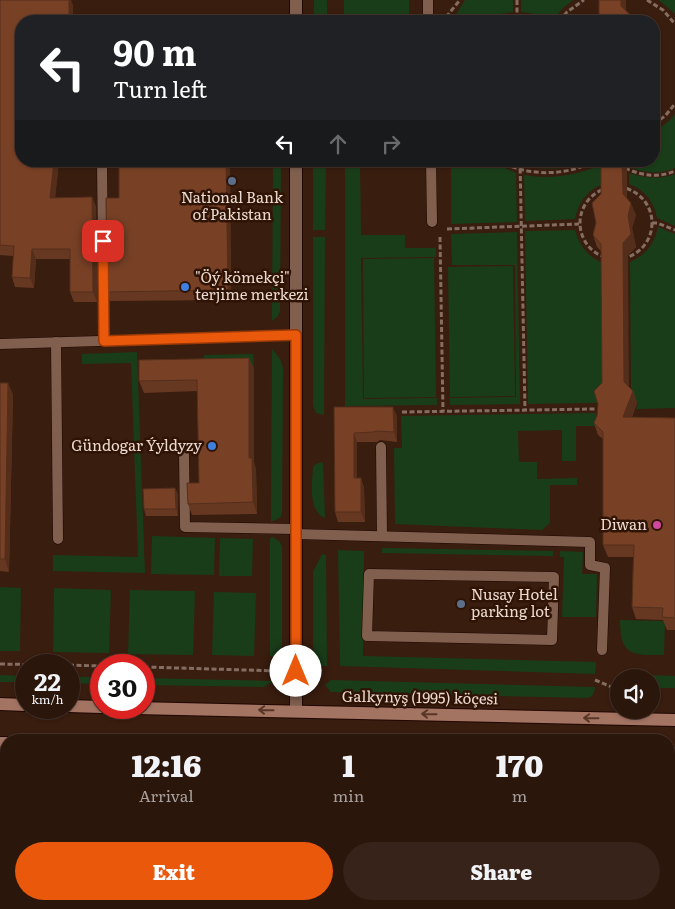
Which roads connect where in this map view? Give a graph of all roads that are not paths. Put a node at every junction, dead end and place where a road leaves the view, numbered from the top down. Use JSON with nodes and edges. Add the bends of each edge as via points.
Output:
{"nodes":[{"id":1,"x":296,"y":0,"type":"edge"},
{"id":2,"x":428,"y":0,"type":"edge"},
{"id":3,"x":296,"y":15,"type":"edge"},
{"id":4,"x":428,"y":15,"type":"edge"},
{"id":5,"x":102,"y":167,"type":"edge"},
{"id":6,"x":296,"y":167,"type":"edge"},
{"id":7,"x":431,"y":167,"type":"edge"},
{"id":8,"x":432,"y":222,"type":"dead end"},
{"id":9,"x":296,"y":335,"type":"junction"},
{"id":10,"x":104,"y":341,"type":"junction"},
{"id":11,"x":56,"y":342,"type":"junction"},
{"id":12,"x":0,"y":344,"type":"edge"},
{"id":13,"x":381,"y":447,"type":"edge"},
{"id":14,"x":184,"y":452,"type":"dead end"},
{"id":15,"x":296,"y":531,"type":"junction"},
{"id":16,"x":382,"y":536,"type":"junction"},
{"id":17,"x":58,"y":539,"type":"dead end"},
{"id":18,"x":552,"y":640,"type":"joint"},
{"id":19,"x":602,"y":650,"type":"dead end"},
{"id":20,"x":0,"y":704,"type":"edge"},
{"id":21,"x":15,"y":705,"type":"edge"},
{"id":22,"x":155,"y":708,"type":"edge"},
{"id":23,"x":296,"y":711,"type":"junction"},
{"id":24,"x":675,"y":720,"type":"edge"}],
"edges":[{"from":1,"to":3,"type":"street"},
{"from":2,"to":4,"type":"lane"},
{"from":5,"to":10,"type":"lane"},
{"from":6,"to":9,"type":"street"},
{"from":7,"to":8,"type":"lane"},
{"from":9,"to":10,"type":"lane"},
{"from":9,"to":15,"type":"street"},
{"from":10,"to":11,"type":"lane"},
{"from":11,"to":12,"type":"lane"},
{"from":11,"to":17,"type":"lane"},
{"from":13,"to":16,"type":"lane"},
{"from":14,"to":15,"type":"lane","via":[[185,527]]},
{"from":15,"to":16,"type":"lane"},
{"from":15,"to":23,"type":"street"},
{"from":16,"to":19,"type":"lane","via":[[590,542],[590,565],[604,568]]},
{"from":18,"to":18,"type":"lane","via":[[368,636],[369,574],[554,578]]},
{"from":20,"to":21,"type":"main road"},
{"from":23,"to":22,"type":"main road","name":"Galkynyş (1995) köçesi","one_way":true},
{"from":24,"to":23,"type":"main road","name":"Galkynyş (1995) köçesi","one_way":true}]}
